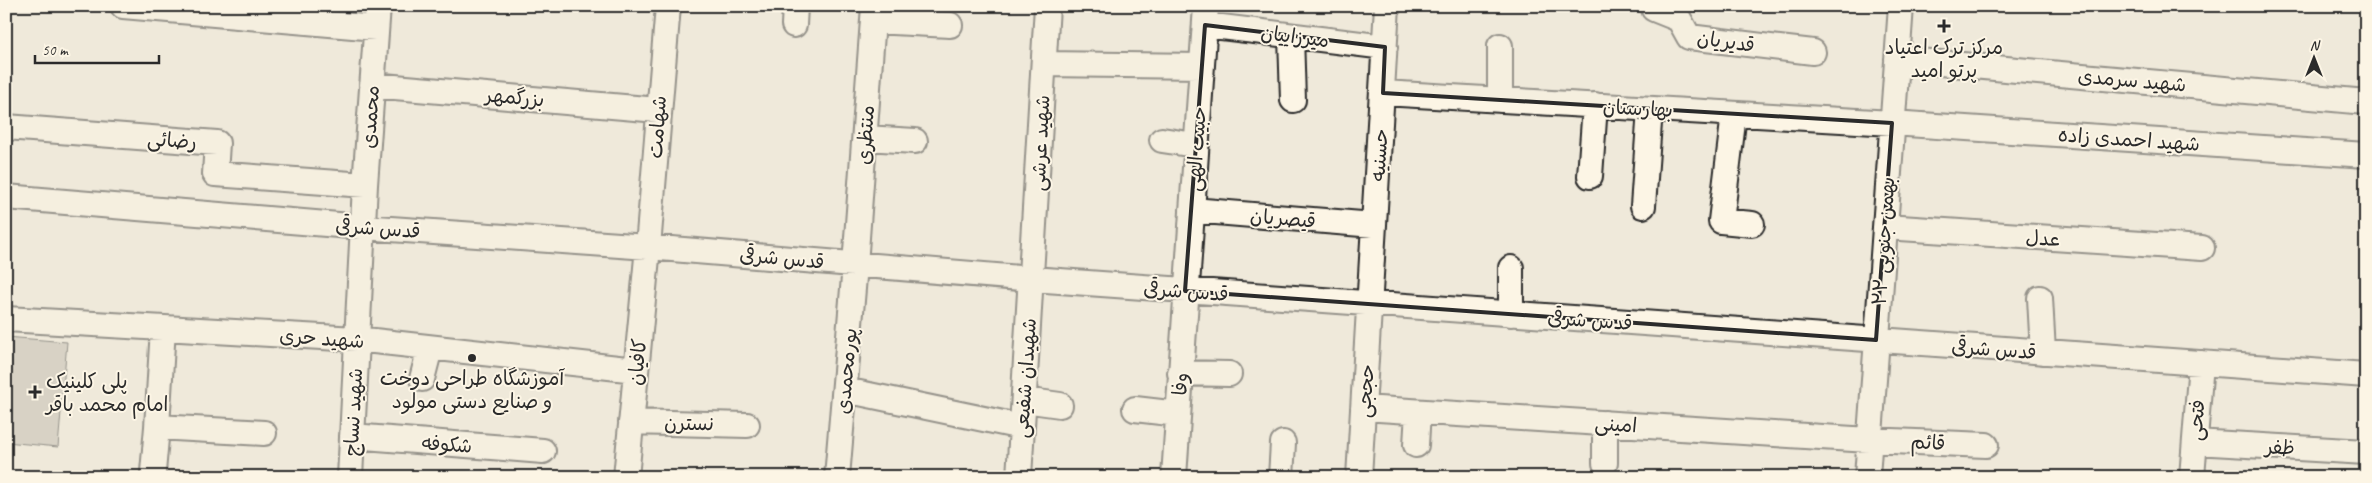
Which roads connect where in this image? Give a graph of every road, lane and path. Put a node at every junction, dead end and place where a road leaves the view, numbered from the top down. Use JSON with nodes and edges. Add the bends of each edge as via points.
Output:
{"nodes":[{"id":1,"x":123,"y":6,"type":"edge"},
{"id":2,"x":668,"y":6,"type":"edge"},
{"id":3,"x":1047,"y":6,"type":"edge"},
{"id":4,"x":1388,"y":6,"type":"edge"},
{"id":5,"x":1654,"y":6,"type":"edge"},
{"id":6,"x":1901,"y":6,"type":"edge"},
{"id":7,"x":874,"y":14,"type":"edge"},
{"id":8,"x":1205,"y":16,"type":"edge"},
{"id":9,"x":377,"y":17,"type":"edge"},
{"id":10,"x":950,"y":25,"type":"dead end"},
{"id":11,"x":1291,"y":36,"type":"junction"},
{"id":12,"x":1500,"y":46,"type":"dead end"},
{"id":13,"x":1385,"y":47,"type":"junction"},
{"id":14,"x":1812,"y":52,"type":"dead end"},
{"id":15,"x":1897,"y":59,"type":"junction"},
{"id":16,"x":1044,"y":64,"type":"junction"},
{"id":17,"x":1202,"y":66,"type":"junction"},
{"id":18,"x":372,"y":85,"type":"junction"},
{"id":19,"x":1382,"y":93,"type":"junction"},
{"id":20,"x":1293,"y":100,"type":"dead end"},
{"id":21,"x":1500,"y":100,"type":"junction"},
{"id":22,"x":2366,"y":102,"type":"edge"},
{"id":23,"x":1595,"y":106,"type":"junction"},
{"id":24,"x":1650,"y":109,"type":"junction"},
{"id":25,"x":658,"y":110,"type":"junction"},
{"id":26,"x":1734,"y":114,"type":"junction"},
{"id":27,"x":1892,"y":123,"type":"junction"},
{"id":28,"x":6,"y":127,"type":"edge"},
{"id":29,"x":865,"y":138,"type":"junction"},
{"id":30,"x":1162,"y":140,"type":"dead end"},
{"id":31,"x":916,"y":141,"type":"dead end"},
{"id":32,"x":1195,"y":145,"type":"junction"},
{"id":33,"x":2366,"y":155,"type":"edge"},
{"id":34,"x":1590,"y":176,"type":"dead end"},
{"id":35,"x":364,"y":185,"type":"junction"},
{"id":36,"x":6,"y":197,"type":"edge"},
{"id":37,"x":1643,"y":206,"type":"dead end"},
{"id":38,"x":1192,"y":210,"type":"junction"},
{"id":39,"x":1752,"y":224,"type":"dead end"},
{"id":40,"x":1374,"y":225,"type":"junction"},
{"id":41,"x":1885,"y":226,"type":"junction"},
{"id":42,"x":362,"y":227,"type":"junction"},
{"id":43,"x":648,"y":247,"type":"junction"},
{"id":44,"x":2202,"y":248,"type":"dead end"},
{"id":45,"x":856,"y":265,"type":"junction"},
{"id":46,"x":1511,"y":268,"type":"dead end"},
{"id":47,"x":1032,"y":279,"type":"junction"},
{"id":48,"x":1185,"y":291,"type":"junction"},
{"id":49,"x":2040,"y":298,"type":"dead end"},
{"id":50,"x":1370,"y":305,"type":"junction"},
{"id":51,"x":1511,"y":314,"type":"junction"},
{"id":52,"x":6,"y":319,"type":"edge"},
{"id":53,"x":163,"y":328,"type":"junction"},
{"id":54,"x":356,"y":339,"type":"junction"},
{"id":55,"x":1876,"y":340,"type":"junction"},
{"id":56,"x":430,"y":348,"type":"junction"},
{"id":57,"x":2043,"y":352,"type":"junction"},
{"id":58,"x":2200,"y":363,"type":"junction"},
{"id":59,"x":636,"y":370,"type":"junction"},
{"id":60,"x":1180,"y":373,"type":"junction"},
{"id":61,"x":1229,"y":374,"type":"dead end"},
{"id":62,"x":2366,"y":375,"type":"edge"},
{"id":63,"x":422,"y":379,"type":"dead end"},
{"id":64,"x":844,"y":390,"type":"junction"},
{"id":65,"x":1024,"y":400,"type":"junction"},
{"id":66,"x":1060,"y":405,"type":"dead end"},
{"id":67,"x":1363,"y":408,"type":"junction"},
{"id":68,"x":1136,"y":409,"type":"dead end"},
{"id":69,"x":1418,"y":412,"type":"junction"},
{"id":70,"x":1178,"y":414,"type":"junction"},
{"id":71,"x":631,"y":422,"type":"junction"},
{"id":72,"x":1605,"y":423,"type":"junction"},
{"id":73,"x":746,"y":425,"type":"dead end"},
{"id":74,"x":157,"y":427,"type":"junction"},
{"id":75,"x":1022,"y":427,"type":"junction"},
{"id":76,"x":264,"y":433,"type":"dead end"},
{"id":77,"x":352,"y":436,"type":"junction"},
{"id":78,"x":1869,"y":440,"type":"junction"},
{"id":79,"x":2194,"y":442,"type":"junction"},
{"id":80,"x":1283,"y":443,"type":"dead end"},
{"id":81,"x":1416,"y":445,"type":"dead end"},
{"id":82,"x":1986,"y":445,"type":"dead end"},
{"id":83,"x":543,"y":451,"type":"dead end"},
{"id":84,"x":2366,"y":452,"type":"edge"},
{"id":85,"x":1605,"y":463,"type":"dead end"},
{"id":86,"x":153,"y":472,"type":"dead end"},
{"id":87,"x":1025,"y":476,"type":"edge"},
{"id":88,"x":350,"y":477,"type":"edge"},
{"id":89,"x":626,"y":477,"type":"edge"},
{"id":90,"x":837,"y":477,"type":"edge"},
{"id":91,"x":1174,"y":477,"type":"edge"},
{"id":92,"x":1281,"y":477,"type":"edge"},
{"id":93,"x":1358,"y":477,"type":"edge"},
{"id":94,"x":1867,"y":477,"type":"edge"},
{"id":95,"x":2192,"y":477,"type":"edge"}],
"edges":[{"from":1,"to":9,"type":"street"},
{"from":2,"to":25,"type":"street","name":"شهامت"},
{"from":3,"to":16,"type":"street","name":"شهید عرشی"},
{"from":4,"to":13,"type":"street","name":"حسنیه"},
{"from":5,"to":14,"type":"street","name":"قدیریان","via":[[1654,9],[1679,19],[1689,37]]},
{"from":6,"to":15,"type":"street","name":"۲۲ بهمن جنوبی"},
{"from":7,"to":10,"type":"street"},
{"from":7,"to":29,"type":"street","name":"منتظری"},
{"from":8,"to":11,"type":"street","name":"میرزاییان"},
{"from":8,"to":17,"type":"street","name":"حبیب الهی"},
{"from":9,"to":18,"type":"street","name":"محمدی"},
{"from":11,"to":13,"type":"street","name":"میرزاییان"},
{"from":11,"to":20,"type":"street"},
{"from":12,"to":21,"type":"street"},
{"from":13,"to":19,"type":"street","name":"حسنیه"},
{"from":15,"to":22,"type":"street","name":"شهید سرمدی"},
{"from":15,"to":27,"type":"street","name":"۲۲ بهمن جنوبی"},
{"from":16,"to":17,"type":"street"},
{"from":16,"to":47,"type":"street","name":"شهید عرشی"},
{"from":17,"to":32,"type":"street","name":"حبیب الهی"},
{"from":18,"to":25,"type":"street","name":"بزرگمهر"},
{"from":18,"to":35,"type":"street","name":"محمدی"},
{"from":19,"to":21,"type":"street","name":"بهارستان"},
{"from":19,"to":40,"type":"street","name":"حسنیه"},
{"from":21,"to":23,"type":"street","name":"بهارستان"},
{"from":23,"to":24,"type":"street","name":"بهارستان"},
{"from":23,"to":34,"type":"street"},
{"from":24,"to":26,"type":"street","name":"بهارستان"},
{"from":24,"to":37,"type":"street"},
{"from":25,"to":43,"type":"street","name":"شهامت"},
{"from":26,"to":27,"type":"street","name":"بهارستان"},
{"from":26,"to":39,"type":"street","via":[[1721,221]]},
{"from":27,"to":33,"type":"street","name":"شهید احمدی زاده"},
{"from":27,"to":41,"type":"street","name":"۲۲ بهمن جنوبی"},
{"from":28,"to":35,"type":"street","name":"رضائی","via":[[217,143],[214,174]]},
{"from":29,"to":31,"type":"street"},
{"from":29,"to":45,"type":"street","name":"منتظری"},
{"from":30,"to":32,"type":"street"},
{"from":32,"to":38,"type":"street","name":"حبیب الهی"},
{"from":35,"to":42,"type":"street","name":"محمدی"},
{"from":36,"to":42,"type":"street","name":"قدس شرقی"},
{"from":38,"to":40,"type":"street","name":"قیصریان"},
{"from":38,"to":48,"type":"street","name":"حبیب الهی"},
{"from":40,"to":50,"type":"street","name":"حسنیه"},
{"from":41,"to":44,"type":"street","name":"عدل"},
{"from":41,"to":55,"type":"street","name":"۲۲ بهمن جنوبی"},
{"from":42,"to":43,"type":"street","name":"قدس شرقی"},
{"from":42,"to":54,"type":"street","name":"شهید نساج"},
{"from":43,"to":45,"type":"street","name":"قدس شرقی"},
{"from":43,"to":59,"type":"street","name":"کافیان"},
{"from":45,"to":47,"type":"street","name":"قدس شرقی"},
{"from":45,"to":64,"type":"street","name":"پورمحمدی"},
{"from":46,"to":51,"type":"street"},
{"from":47,"to":48,"type":"street","name":"قدس شرقی"},
{"from":47,"to":65,"type":"street","name":"شهیدان شفیعی"},
{"from":48,"to":50,"type":"street","name":"قدس شرقی"},
{"from":48,"to":60,"type":"street","name":"وفا"},
{"from":49,"to":57,"type":"street"},
{"from":50,"to":51,"type":"street","name":"قدس شرقی"},
{"from":50,"to":67,"type":"street","name":"حججی"},
{"from":51,"to":55,"type":"street","name":"قدس شرقی"},
{"from":52,"to":53,"type":"street","name":"شهید حری"},
{"from":53,"to":54,"type":"street","name":"شهید حری"},
{"from":53,"to":74,"type":"street"},
{"from":54,"to":56,"type":"street","name":"شهید حری"},
{"from":54,"to":77,"type":"street","name":"شهید نساج"},
{"from":55,"to":57,"type":"street","name":"قدس شرقی"},
{"from":55,"to":78,"type":"street","name":"۲۲ بهمن جنوبی"},
{"from":56,"to":59,"type":"street","name":"شهید حری"},
{"from":56,"to":63,"type":"street"},
{"from":57,"to":58,"type":"street","name":"قدس شرقی"},
{"from":58,"to":62,"type":"street","name":"قدس شرقی"},
{"from":58,"to":79,"type":"street","name":"فتحی"},
{"from":59,"to":71,"type":"street","name":"کافیان"},
{"from":60,"to":61,"type":"street"},
{"from":60,"to":70,"type":"street","name":"وفا"},
{"from":64,"to":75,"type":"street"},
{"from":64,"to":90,"type":"street","name":"پورمحمدی"},
{"from":65,"to":66,"type":"street"},
{"from":65,"to":75,"type":"street","name":"شهیدان شفیعی"},
{"from":67,"to":69,"type":"street","name":"امینی"},
{"from":67,"to":93,"type":"street","name":"حججی"},
{"from":68,"to":70,"type":"street"},
{"from":69,"to":72,"type":"street","name":"امینی"},
{"from":69,"to":81,"type":"street"},
{"from":70,"to":91,"type":"street","name":"وفا"},
{"from":71,"to":73,"type":"street","name":"نسترن"},
{"from":71,"to":89,"type":"street","name":"کافیان"},
{"from":72,"to":78,"type":"street","name":"امینی"},
{"from":72,"to":85,"type":"street"},
{"from":74,"to":76,"type":"street"},
{"from":74,"to":86,"type":"street"},
{"from":75,"to":87,"type":"street","name":"شهیدان شفیعی"},
{"from":77,"to":83,"type":"street","name":"شکوفه"},
{"from":77,"to":88,"type":"street","name":"شهید نساج"},
{"from":78,"to":82,"type":"street","name":"قائم"},
{"from":78,"to":94,"type":"street","name":"۲۲ بهمن جنوبی"},
{"from":79,"to":84,"type":"street","name":"ظفر"},
{"from":79,"to":95,"type":"street","name":"فتحی"},
{"from":80,"to":92,"type":"street"}]}
